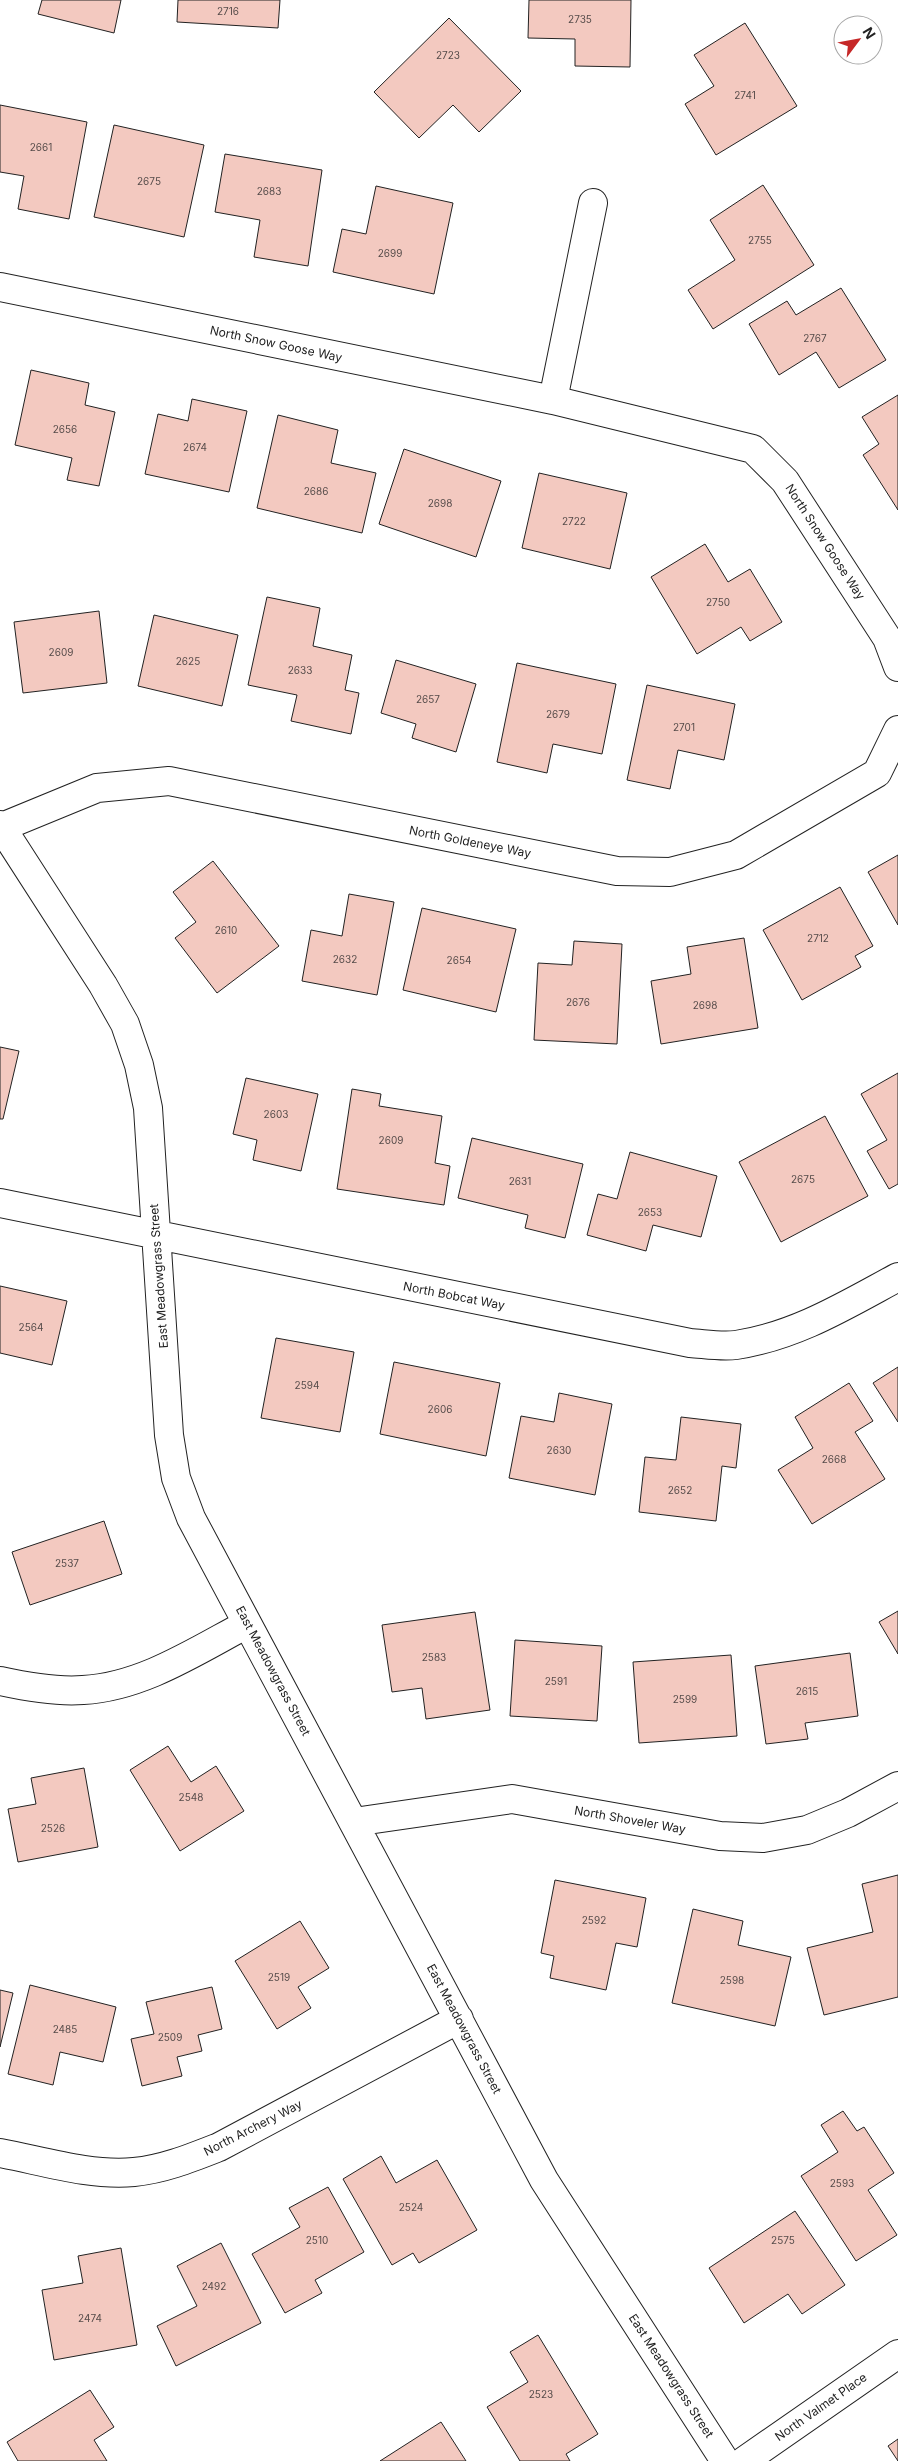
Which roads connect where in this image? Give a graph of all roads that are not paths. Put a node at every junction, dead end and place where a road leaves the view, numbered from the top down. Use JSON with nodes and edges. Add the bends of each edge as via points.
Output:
{"nodes":[{"id":1,"x":593,"y":202,"type":"dead end"},
{"id":2,"x":0,"y":287,"type":"edge"},
{"id":3,"x":553,"y":400,"type":"junction"},
{"id":4,"x":898,"y":667,"type":"edge"},
{"id":5,"x":898,"y":730,"type":"edge"},
{"id":6,"x":1,"y":826,"type":"edge"},
{"id":7,"x":0,"y":1203,"type":"edge"},
{"id":8,"x":156,"y":1235,"type":"junction"},
{"id":9,"x":898,"y":1277,"type":"edge"},
{"id":10,"x":247,"y":1624,"type":"junction"},
{"id":11,"x":0,"y":1681,"type":"edge"},
{"id":12,"x":898,"y":1786,"type":"edge"},
{"id":13,"x":354,"y":1822,"type":"junction"},
{"id":14,"x":459,"y":2019,"type":"junction"},
{"id":15,"x":0,"y":2153,"type":"edge"},
{"id":16,"x":898,"y":2354,"type":"edge"},
{"id":17,"x":725,"y":2461,"type":"edge"},
{"id":18,"x":744,"y":2461,"type":"edge"}],
"edges":[{"from":1,"to":3,"type":"street"},
{"from":2,"to":3,"type":"street","name":"North Snow Goose Way"},
{"from":3,"to":4,"type":"street","name":"North Snow Goose Way","via":[[753,449],[785,480],[887,638]]},
{"from":5,"to":6,"type":"street","name":"North Goldeneye Way","via":[[877,772],[736,855],[670,872],[617,871],[169,781],[97,788]]},
{"from":6,"to":8,"type":"street","name":"East Meadowgrass Street","via":[[125,1024],[139,1065],[148,1108]]},
{"from":7,"to":8,"type":"street","name":"North Bobcat Way"},
{"from":8,"to":9,"type":"street","name":"North Bobcat Way","via":[[690,1343],[734,1345],[777,1337],[819,1320]]},
{"from":8,"to":10,"type":"street","name":"East Meadowgrass Street","via":[[168,1435],[176,1478],[191,1518]]},
{"from":10,"to":11,"type":"street","via":[[170,1665],[128,1682],[84,1690],[38,1689]]},
{"from":10,"to":13,"type":"street","name":"East Meadowgrass Street"},
{"from":12,"to":13,"type":"street","name":"North Shoveler Way","via":[[848,1813],[807,1830],[763,1838],[720,1836],[512,1799]]},
{"from":13,"to":14,"type":"street","name":"East Meadowgrass Street"},
{"from":14,"to":15,"type":"street","name":"North Archery Way","via":[[219,2147],[178,2164],[134,2172],[90,2171]]},
{"from":14,"to":17,"type":"street","name":"East Meadowgrass Street","via":[[544,2180]]},
{"from":16,"to":18,"type":"street","name":"North Valmet Place"}]}
